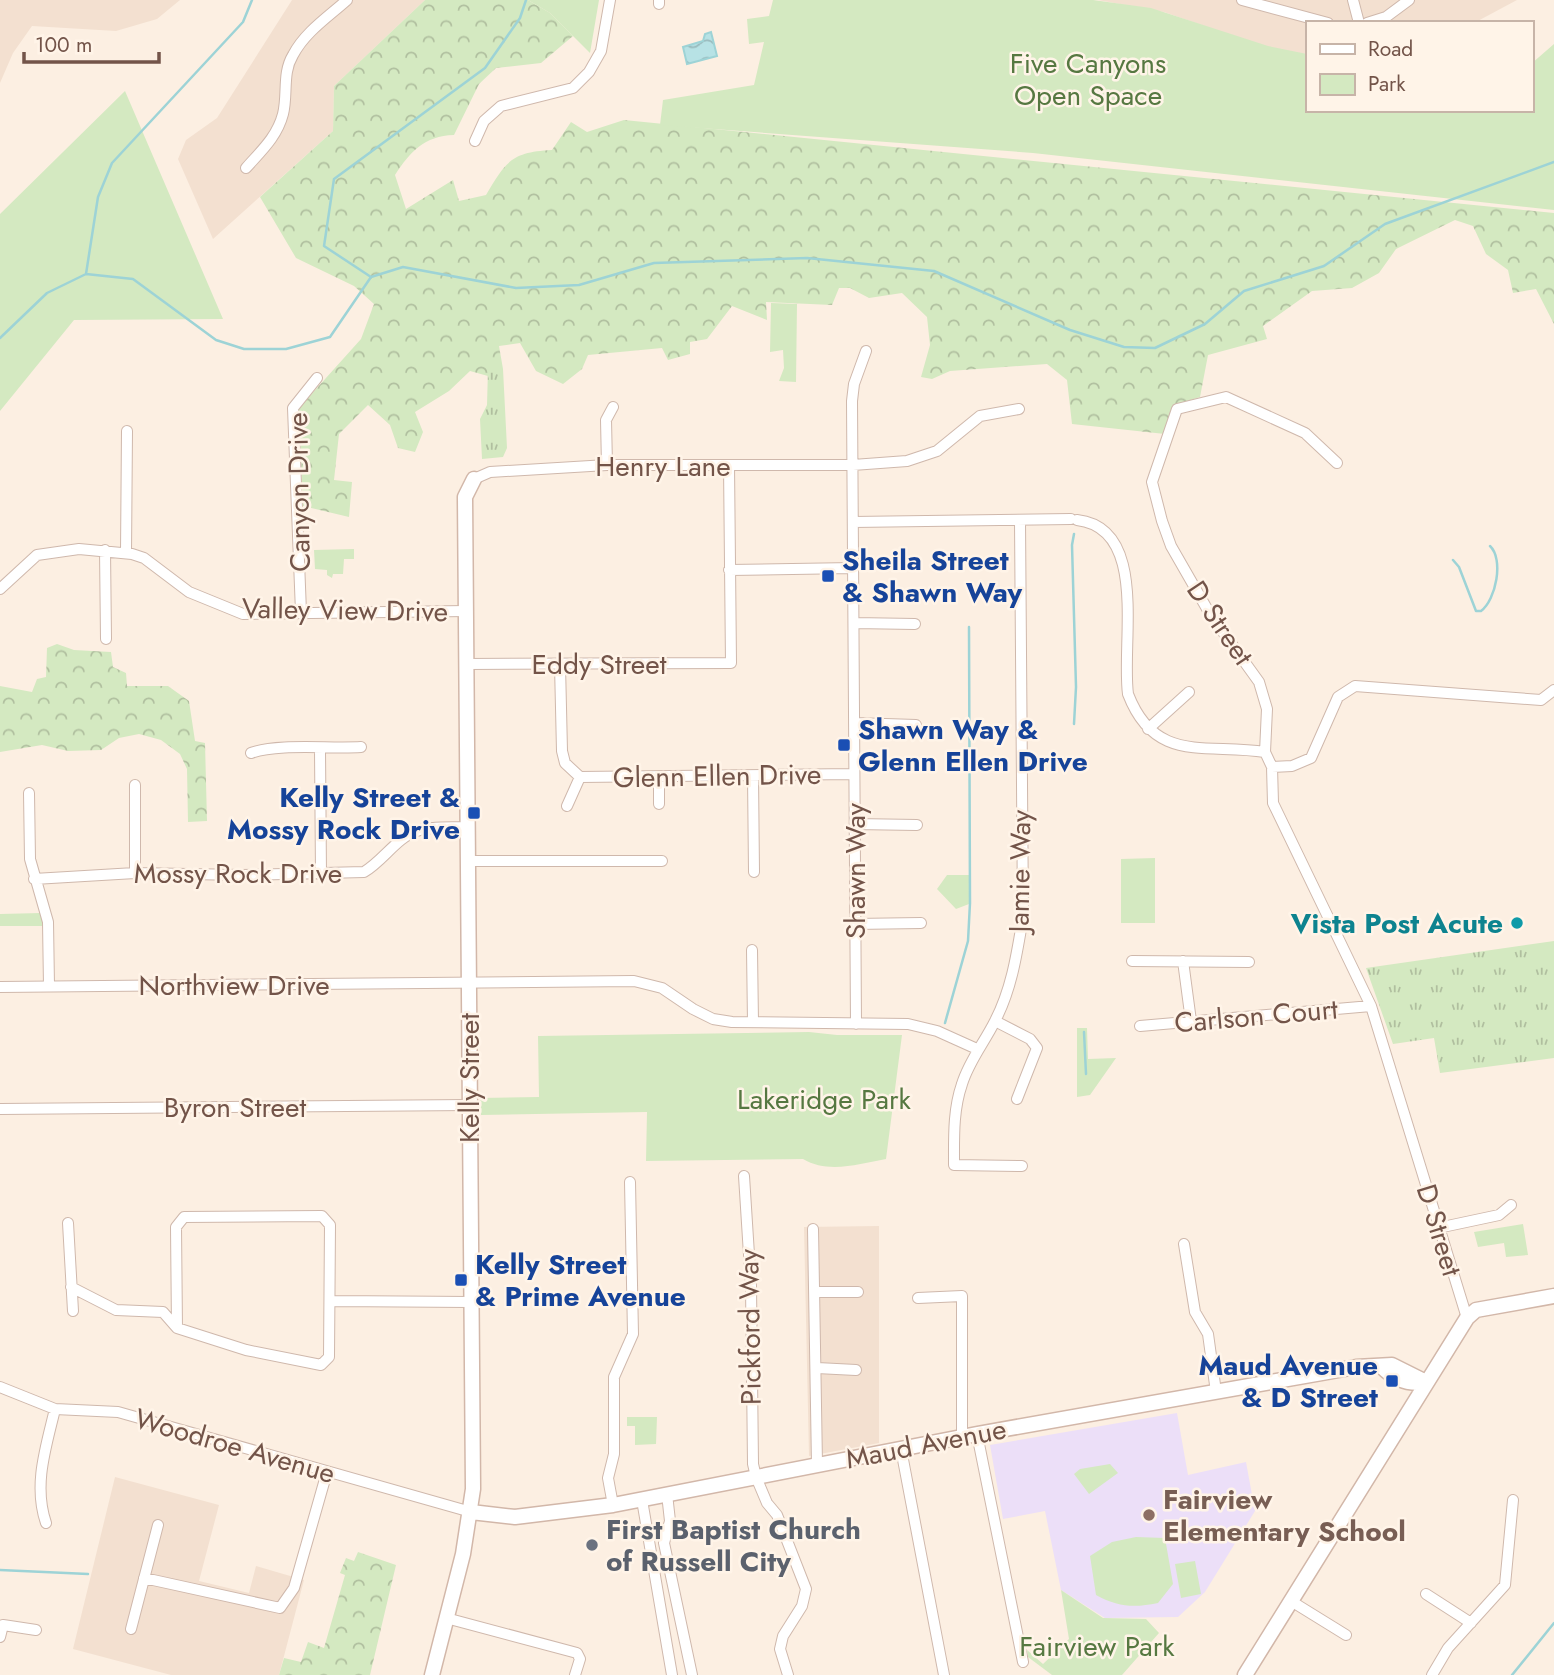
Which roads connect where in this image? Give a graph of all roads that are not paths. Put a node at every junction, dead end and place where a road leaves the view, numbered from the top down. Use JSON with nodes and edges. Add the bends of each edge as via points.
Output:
{"nodes":[{"id":1,"x":347,"y":0,"type":"edge"},
{"id":2,"x":610,"y":0,"type":"edge"},
{"id":3,"x":1242,"y":0,"type":"edge"},
{"id":4,"x":1353,"y":0,"type":"edge"},
{"id":5,"x":1409,"y":0,"type":"edge"},
{"id":6,"x":1263,"y":4,"type":"edge"},
{"id":7,"x":1321,"y":21,"type":"edge"},
{"id":8,"x":1358,"y":21,"type":"edge"},
{"id":9,"x":1373,"y":21,"type":"edge"},
{"id":10,"x":475,"y":141,"type":"dead end"},
{"id":11,"x":246,"y":168,"type":"dead end"},
{"id":12,"x":866,"y":351,"type":"dead end"},
{"id":13,"x":317,"y":378,"type":"dead end"},
{"id":14,"x":613,"y":407,"type":"dead end"},
{"id":15,"x":1019,"y":409,"type":"dead end"},
{"id":16,"x":127,"y":431,"type":"dead end"},
{"id":17,"x":1337,"y":463,"type":"dead end"},
{"id":18,"x":607,"y":465,"type":"junction"},
{"id":19,"x":853,"y":465,"type":"junction"},
{"id":20,"x":729,"y":466,"type":"junction"},
{"id":21,"x":474,"y":479,"type":"joint"},
{"id":22,"x":1020,"y":521,"type":"junction"},
{"id":23,"x":853,"y":522,"type":"junction"},
{"id":24,"x":105,"y":550,"type":"junction"},
{"id":25,"x":126,"y":553,"type":"junction"},
{"id":26,"x":853,"y":568,"type":"junction"},
{"id":27,"x":729,"y":570,"type":"junction"},
{"id":28,"x":0,"y":589,"type":"edge"},
{"id":29,"x":467,"y":611,"type":"junction"},
{"id":30,"x":301,"y":612,"type":"junction"},
{"id":31,"x":854,"y":623,"type":"junction"},
{"id":32,"x":915,"y":624,"type":"dead end"},
{"id":33,"x":106,"y":639,"type":"dead end"},
{"id":34,"x":467,"y":664,"type":"junction"},
{"id":35,"x":560,"y":665,"type":"junction"},
{"id":36,"x":1554,"y":690,"type":"edge"},
{"id":37,"x":1189,"y":692,"type":"dead end"},
{"id":38,"x":854,"y":723,"type":"junction"},
{"id":39,"x":916,"y":725,"type":"dead end"},
{"id":40,"x":1148,"y":729,"type":"junction"},
{"id":41,"x":360,"y":747,"type":"dead end"},
{"id":42,"x":320,"y":750,"type":"junction"},
{"id":43,"x":1265,"y":752,"type":"junction"},
{"id":44,"x":251,"y":753,"type":"dead end"},
{"id":45,"x":1272,"y":767,"type":"junction"},
{"id":46,"x":854,"y":774,"type":"junction"},
{"id":47,"x":753,"y":776,"type":"junction"},
{"id":48,"x":580,"y":777,"type":"junction"},
{"id":49,"x":659,"y":777,"type":"junction"},
{"id":50,"x":135,"y":785,"type":"dead end"},
{"id":51,"x":29,"y":793,"type":"dead end"},
{"id":52,"x":659,"y":804,"type":"dead end"},
{"id":53,"x":568,"y":806,"type":"dead end"},
{"id":54,"x":855,"y":824,"type":"junction"},
{"id":55,"x":917,"y":825,"type":"dead end"},
{"id":56,"x":468,"y":827,"type":"junction"},
{"id":57,"x":662,"y":860,"type":"dead end"},
{"id":58,"x":468,"y":861,"type":"junction"},
{"id":59,"x":754,"y":872,"type":"dead end"},
{"id":60,"x":135,"y":873,"type":"junction"},
{"id":61,"x":321,"y":874,"type":"junction"},
{"id":62,"x":34,"y":878,"type":"junction"},
{"id":63,"x":921,"y":923,"type":"dead end"},
{"id":64,"x":855,"y":924,"type":"junction"},
{"id":65,"x":752,"y":950,"type":"dead end"},
{"id":66,"x":1132,"y":961,"type":"dead end"},
{"id":67,"x":1183,"y":961,"type":"junction"},
{"id":68,"x":1249,"y":962,"type":"dead end"},
{"id":69,"x":469,"y":982,"type":"junction"},
{"id":70,"x":49,"y":986,"type":"junction"},
{"id":71,"x":0,"y":987,"type":"edge"},
{"id":72,"x":1371,"y":1006,"type":"junction"},
{"id":73,"x":995,"y":1021,"type":"junction"},
{"id":74,"x":1191,"y":1021,"type":"junction"},
{"id":75,"x":753,"y":1022,"type":"junction"},
{"id":76,"x":856,"y":1024,"type":"junction"},
{"id":77,"x":1140,"y":1026,"type":"dead end"},
{"id":78,"x":977,"y":1049,"type":"junction"},
{"id":79,"x":1017,"y":1099,"type":"dead end"},
{"id":80,"x":470,"y":1105,"type":"junction"},
{"id":81,"x":0,"y":1109,"type":"edge"},
{"id":82,"x":1022,"y":1166,"type":"dead end"},
{"id":83,"x":744,"y":1176,"type":"dead end"},
{"id":84,"x":630,"y":1182,"type":"dead end"},
{"id":85,"x":1511,"y":1205,"type":"dead end"},
{"id":86,"x":68,"y":1223,"type":"dead end"},
{"id":87,"x":1438,"y":1228,"type":"junction"},
{"id":88,"x":813,"y":1229,"type":"dead end"},
{"id":89,"x":1184,"y":1244,"type":"dead end"},
{"id":90,"x":71,"y":1287,"type":"junction"},
{"id":91,"x":816,"y":1292,"type":"junction"},
{"id":92,"x":858,"y":1292,"type":"dead end"},
{"id":93,"x":1554,"y":1296,"type":"edge"},
{"id":94,"x":918,"y":1298,"type":"dead end"},
{"id":95,"x":331,"y":1301,"type":"junction"},
{"id":96,"x":470,"y":1302,"type":"junction"},
{"id":97,"x":73,"y":1311,"type":"dead end"},
{"id":98,"x":1467,"y":1318,"type":"junction"},
{"id":99,"x":177,"y":1328,"type":"junction"},
{"id":100,"x":1441,"y":1359,"type":"junction"},
{"id":101,"x":1381,"y":1367,"type":"junction"},
{"id":102,"x":817,"y":1368,"type":"junction"},
{"id":103,"x":1406,"y":1369,"type":"junction"},
{"id":104,"x":856,"y":1370,"type":"dead end"},
{"id":105,"x":1426,"y":1382,"type":"junction"},
{"id":106,"x":0,"y":1387,"type":"edge"},
{"id":107,"x":1216,"y":1392,"type":"junction"},
{"id":108,"x":55,"y":1409,"type":"junction"},
{"id":109,"x":978,"y":1434,"type":"junction"},
{"id":110,"x":962,"y":1437,"type":"junction"},
{"id":111,"x":901,"y":1449,"type":"junction"},
{"id":112,"x":817,"y":1464,"type":"junction"},
{"id":113,"x":327,"y":1472,"type":"junction"},
{"id":114,"x":756,"y":1477,"type":"junction"},
{"id":115,"x":667,"y":1494,"type":"junction"},
{"id":116,"x":642,"y":1500,"type":"junction"},
{"id":117,"x":1513,"y":1500,"type":"dead end"},
{"id":118,"x":613,"y":1505,"type":"junction"},
{"id":119,"x":471,"y":1512,"type":"junction"},
{"id":120,"x":46,"y":1523,"type":"dead end"},
{"id":121,"x":158,"y":1525,"type":"dead end"},
{"id":122,"x":144,"y":1578,"type":"junction"},
{"id":123,"x":1426,"y":1594,"type":"dead end"},
{"id":124,"x":1291,"y":1601,"type":"junction"},
{"id":125,"x":446,"y":1618,"type":"junction"},
{"id":126,"x":1471,"y":1623,"type":"junction"},
{"id":127,"x":131,"y":1629,"type":"dead end"},
{"id":128,"x":36,"y":1630,"type":"dead end"},
{"id":129,"x":1346,"y":1635,"type":"dead end"},
{"id":130,"x":0,"y":1637,"type":"edge"},
{"id":131,"x":1023,"y":1662,"type":"dead end"},
{"id":132,"x":432,"y":1675,"type":"edge"},
{"id":133,"x":575,"y":1675,"type":"edge"},
{"id":134,"x":672,"y":1675,"type":"edge"},
{"id":135,"x":692,"y":1675,"type":"edge"},
{"id":136,"x":788,"y":1675,"type":"edge"},
{"id":137,"x":944,"y":1675,"type":"edge"},
{"id":138,"x":1245,"y":1675,"type":"edge"},
{"id":139,"x":1432,"y":1675,"type":"edge"}],
"edges":[{"from":1,"to":11,"type":"street","via":[[305,37],[292,56],[274,138]]},
{"from":2,"to":10,"type":"street","via":[[601,51],[589,72],[573,88],[501,106],[484,121]]},
{"from":3,"to":6,"type":"street"},
{"from":4,"to":8,"type":"street"},
{"from":5,"to":9,"type":"street"},
{"from":6,"to":7,"type":"street"},
{"from":12,"to":19,"type":"street","name":"Shawn Way","via":[[852,401]]},
{"from":13,"to":30,"type":"street","name":"Canyon Drive","via":[[293,408]]},
{"from":14,"to":18,"type":"street","via":[[606,420]]},
{"from":15,"to":19,"type":"street","name":"Henry Lane","via":[[980,416],[920,459]]},
{"from":16,"to":25,"type":"street"},
{"from":17,"to":43,"type":"street","name":"D Street","via":[[1305,433],[1226,397],[1177,409],[1152,482],[1171,546],[1210,614],[1259,682],[1267,709]]},
{"from":18,"to":20,"type":"street","name":"Henry Lane"},
{"from":18,"to":21,"type":"street","name":"Henry Lane","via":[[490,471]]},
{"from":19,"to":20,"type":"street","name":"Henry Lane"},
{"from":19,"to":23,"type":"street","name":"Shawn Way"},
{"from":20,"to":27,"type":"street"},
{"from":21,"to":29,"type":"street","name":"Kelly Street","via":[[465,497]]},
{"from":22,"to":23,"type":"street"},
{"from":22,"to":40,"type":"street","via":[[1074,519],[1102,528],[1119,546],[1128,694]]},
{"from":22,"to":73,"type":"street","name":"Jamie Way","via":[[1023,917],[1014,975]]},
{"from":23,"to":26,"type":"street","name":"Shawn Way"},
{"from":24,"to":25,"type":"street","name":"Valley View Drive"},
{"from":24,"to":28,"type":"street","name":"Valley View Drive","via":[[37,555]]},
{"from":24,"to":33,"type":"street"},
{"from":25,"to":30,"type":"street","name":"Valley View Drive","via":[[147,560],[189,592],[243,614]]},
{"from":26,"to":27,"type":"street"},
{"from":26,"to":31,"type":"street","name":"Shawn Way"},
{"from":27,"to":35,"type":"street","name":"Eddy Street","via":[[731,663]]},
{"from":29,"to":30,"type":"street","name":"Valley View Drive"},
{"from":29,"to":34,"type":"street","name":"Kelly Street"},
{"from":31,"to":32,"type":"street"},
{"from":31,"to":38,"type":"street","name":"Shawn Way"},
{"from":34,"to":35,"type":"street","name":"Eddy Street"},
{"from":34,"to":56,"type":"street","name":"Kelly Street"},
{"from":35,"to":48,"type":"street","via":[[562,751],[565,763]]},
{"from":36,"to":45,"type":"street","via":[[1542,700],[1354,686],[1338,697],[1311,758],[1292,766]]},
{"from":37,"to":40,"type":"street"},
{"from":38,"to":39,"type":"street"},
{"from":38,"to":46,"type":"street","name":"Shawn Way"},
{"from":40,"to":43,"type":"street","via":[[1184,747]]},
{"from":41,"to":42,"type":"street"},
{"from":42,"to":44,"type":"street","via":[[267,747]]},
{"from":42,"to":61,"type":"street"},
{"from":43,"to":45,"type":"street","name":"D Street"},
{"from":45,"to":72,"type":"street","name":"D Street","via":[[1273,803]]},
{"from":46,"to":47,"type":"street","name":"Glenn Ellen Drive"},
{"from":46,"to":54,"type":"street","name":"Shawn Way"},
{"from":47,"to":49,"type":"street","name":"Glenn Ellen Drive"},
{"from":47,"to":59,"type":"street"},
{"from":48,"to":49,"type":"street","name":"Glenn Ellen Drive"},
{"from":48,"to":53,"type":"street"},
{"from":49,"to":52,"type":"street"},
{"from":50,"to":60,"type":"street"},
{"from":51,"to":62,"type":"street"},
{"from":54,"to":55,"type":"street"},
{"from":54,"to":64,"type":"street","name":"Shawn Way"},
{"from":56,"to":58,"type":"street","name":"Kelly Street"},
{"from":56,"to":61,"type":"street","name":"Mossy Rock Drive","via":[[416,831],[364,872]]},
{"from":57,"to":58,"type":"street"},
{"from":58,"to":69,"type":"street","name":"Kelly Street"},
{"from":60,"to":61,"type":"street","name":"Mossy Rock Drive"},
{"from":60,"to":62,"type":"street","name":"Mossy Rock Drive"},
{"from":62,"to":70,"type":"street","via":[[48,922]]},
{"from":63,"to":64,"type":"street"},
{"from":64,"to":76,"type":"street","name":"Shawn Way"},
{"from":65,"to":75,"type":"street"},
{"from":66,"to":67,"type":"street"},
{"from":67,"to":68,"type":"street"},
{"from":67,"to":74,"type":"street"},
{"from":69,"to":70,"type":"street","name":"Northview Drive"},
{"from":69,"to":75,"type":"street","name":"Northview Drive","via":[[634,981],[662,988],[713,1019]]},
{"from":69,"to":80,"type":"street","name":"Kelly Street"},
{"from":70,"to":71,"type":"street","name":"Northview Drive"},
{"from":72,"to":74,"type":"street","name":"Carlson Court"},
{"from":72,"to":87,"type":"street","name":"D Street"},
{"from":73,"to":78,"type":"street","name":"Jamie Way"},
{"from":73,"to":79,"type":"street","via":[[1030,1039],[1037,1048]]},
{"from":74,"to":77,"type":"street","name":"Carlson Court"},
{"from":75,"to":76,"type":"street","name":"Northview Drive"},
{"from":76,"to":78,"type":"street","name":"Northview Drive","via":[[908,1024]]},
{"from":78,"to":82,"type":"street","name":"Jamie Way","via":[[955,1110],[954,1165]]},
{"from":80,"to":81,"type":"street","name":"Byron Street"},
{"from":80,"to":96,"type":"street","name":"Kelly Street"},
{"from":83,"to":114,"type":"street","name":"Pickford Way"},
{"from":84,"to":118,"type":"street","via":[[633,1334],[614,1377],[614,1454],[608,1478]]},
{"from":85,"to":87,"type":"street","via":[[1499,1214]]},
{"from":86,"to":90,"type":"street"},
{"from":87,"to":98,"type":"street","name":"D Street"},
{"from":88,"to":91,"type":"street"},
{"from":89,"to":107,"type":"street","via":[[1195,1312],[1208,1334]]},
{"from":90,"to":97,"type":"street"},
{"from":90,"to":99,"type":"street","via":[[116,1310],[163,1312]]},
{"from":91,"to":92,"type":"street"},
{"from":91,"to":102,"type":"street"},
{"from":93,"to":98,"type":"street","via":[[1476,1310]]},
{"from":94,"to":110,"type":"street","via":[[962,1296]]},
{"from":95,"to":96,"type":"street"},
{"from":95,"to":99,"type":"street","via":[[329,1357],[321,1365],[246,1350]]},
{"from":95,"to":99,"type":"street","via":[[330,1225],[322,1216],[184,1217],[176,1227]]},
{"from":96,"to":119,"type":"street","name":"Kelly Street"},
{"from":98,"to":100,"type":"street"},
{"from":100,"to":103,"type":"street"},
{"from":100,"to":105,"type":"street"},
{"from":101,"to":103,"type":"street","name":"Maud Avenue"},
{"from":101,"to":105,"type":"street","via":[[1412,1385]]},
{"from":101,"to":107,"type":"street","name":"Maud Avenue","via":[[1356,1367]]},
{"from":102,"to":104,"type":"street"},
{"from":102,"to":112,"type":"street"},
{"from":103,"to":105,"type":"street","name":"Maud Avenue"},
{"from":105,"to":124,"type":"street"},
{"from":106,"to":108,"type":"street","name":"Woodroe Avenue"},
{"from":107,"to":109,"type":"street","name":"Maud Avenue"},
{"from":108,"to":113,"type":"street","name":"Woodroe Avenue","via":[[118,1412]]},
{"from":108,"to":120,"type":"street","via":[[40,1479],[39,1504]]},
{"from":109,"to":110,"type":"street","name":"Maud Avenue"},
{"from":109,"to":131,"type":"street"},
{"from":110,"to":111,"type":"street","name":"Maud Avenue"},
{"from":111,"to":112,"type":"street","name":"Maud Avenue"},
{"from":111,"to":137,"type":"street"},
{"from":112,"to":114,"type":"street","name":"Maud Avenue"},
{"from":113,"to":119,"type":"street","name":"Woodroe Avenue"},
{"from":113,"to":122,"type":"street","via":[[294,1588],[280,1608]]},
{"from":114,"to":115,"type":"street","name":"Maud Avenue"},
{"from":114,"to":136,"type":"street","via":[[777,1515],[806,1589],[780,1649]]},
{"from":115,"to":116,"type":"street","name":"Maud Avenue"},
{"from":115,"to":135,"type":"street","via":[[670,1521],[664,1543]]},
{"from":116,"to":118,"type":"street","name":"Maud Avenue"},
{"from":116,"to":134,"type":"street"},
{"from":117,"to":126,"type":"street","via":[[1505,1585]]},
{"from":118,"to":119,"type":"street","name":"Maud Avenue","via":[[515,1517]]},
{"from":119,"to":125,"type":"street","name":"Kelly Street"},
{"from":121,"to":122,"type":"street"},
{"from":122,"to":127,"type":"street"},
{"from":123,"to":126,"type":"street"},
{"from":124,"to":129,"type":"street"},
{"from":124,"to":138,"type":"street"},
{"from":125,"to":132,"type":"street","name":"Kelly Street"},
{"from":125,"to":133,"type":"street","via":[[577,1653],[580,1659]]},
{"from":126,"to":139,"type":"street"},
{"from":128,"to":130,"type":"street","via":[[3,1625]]}]}
